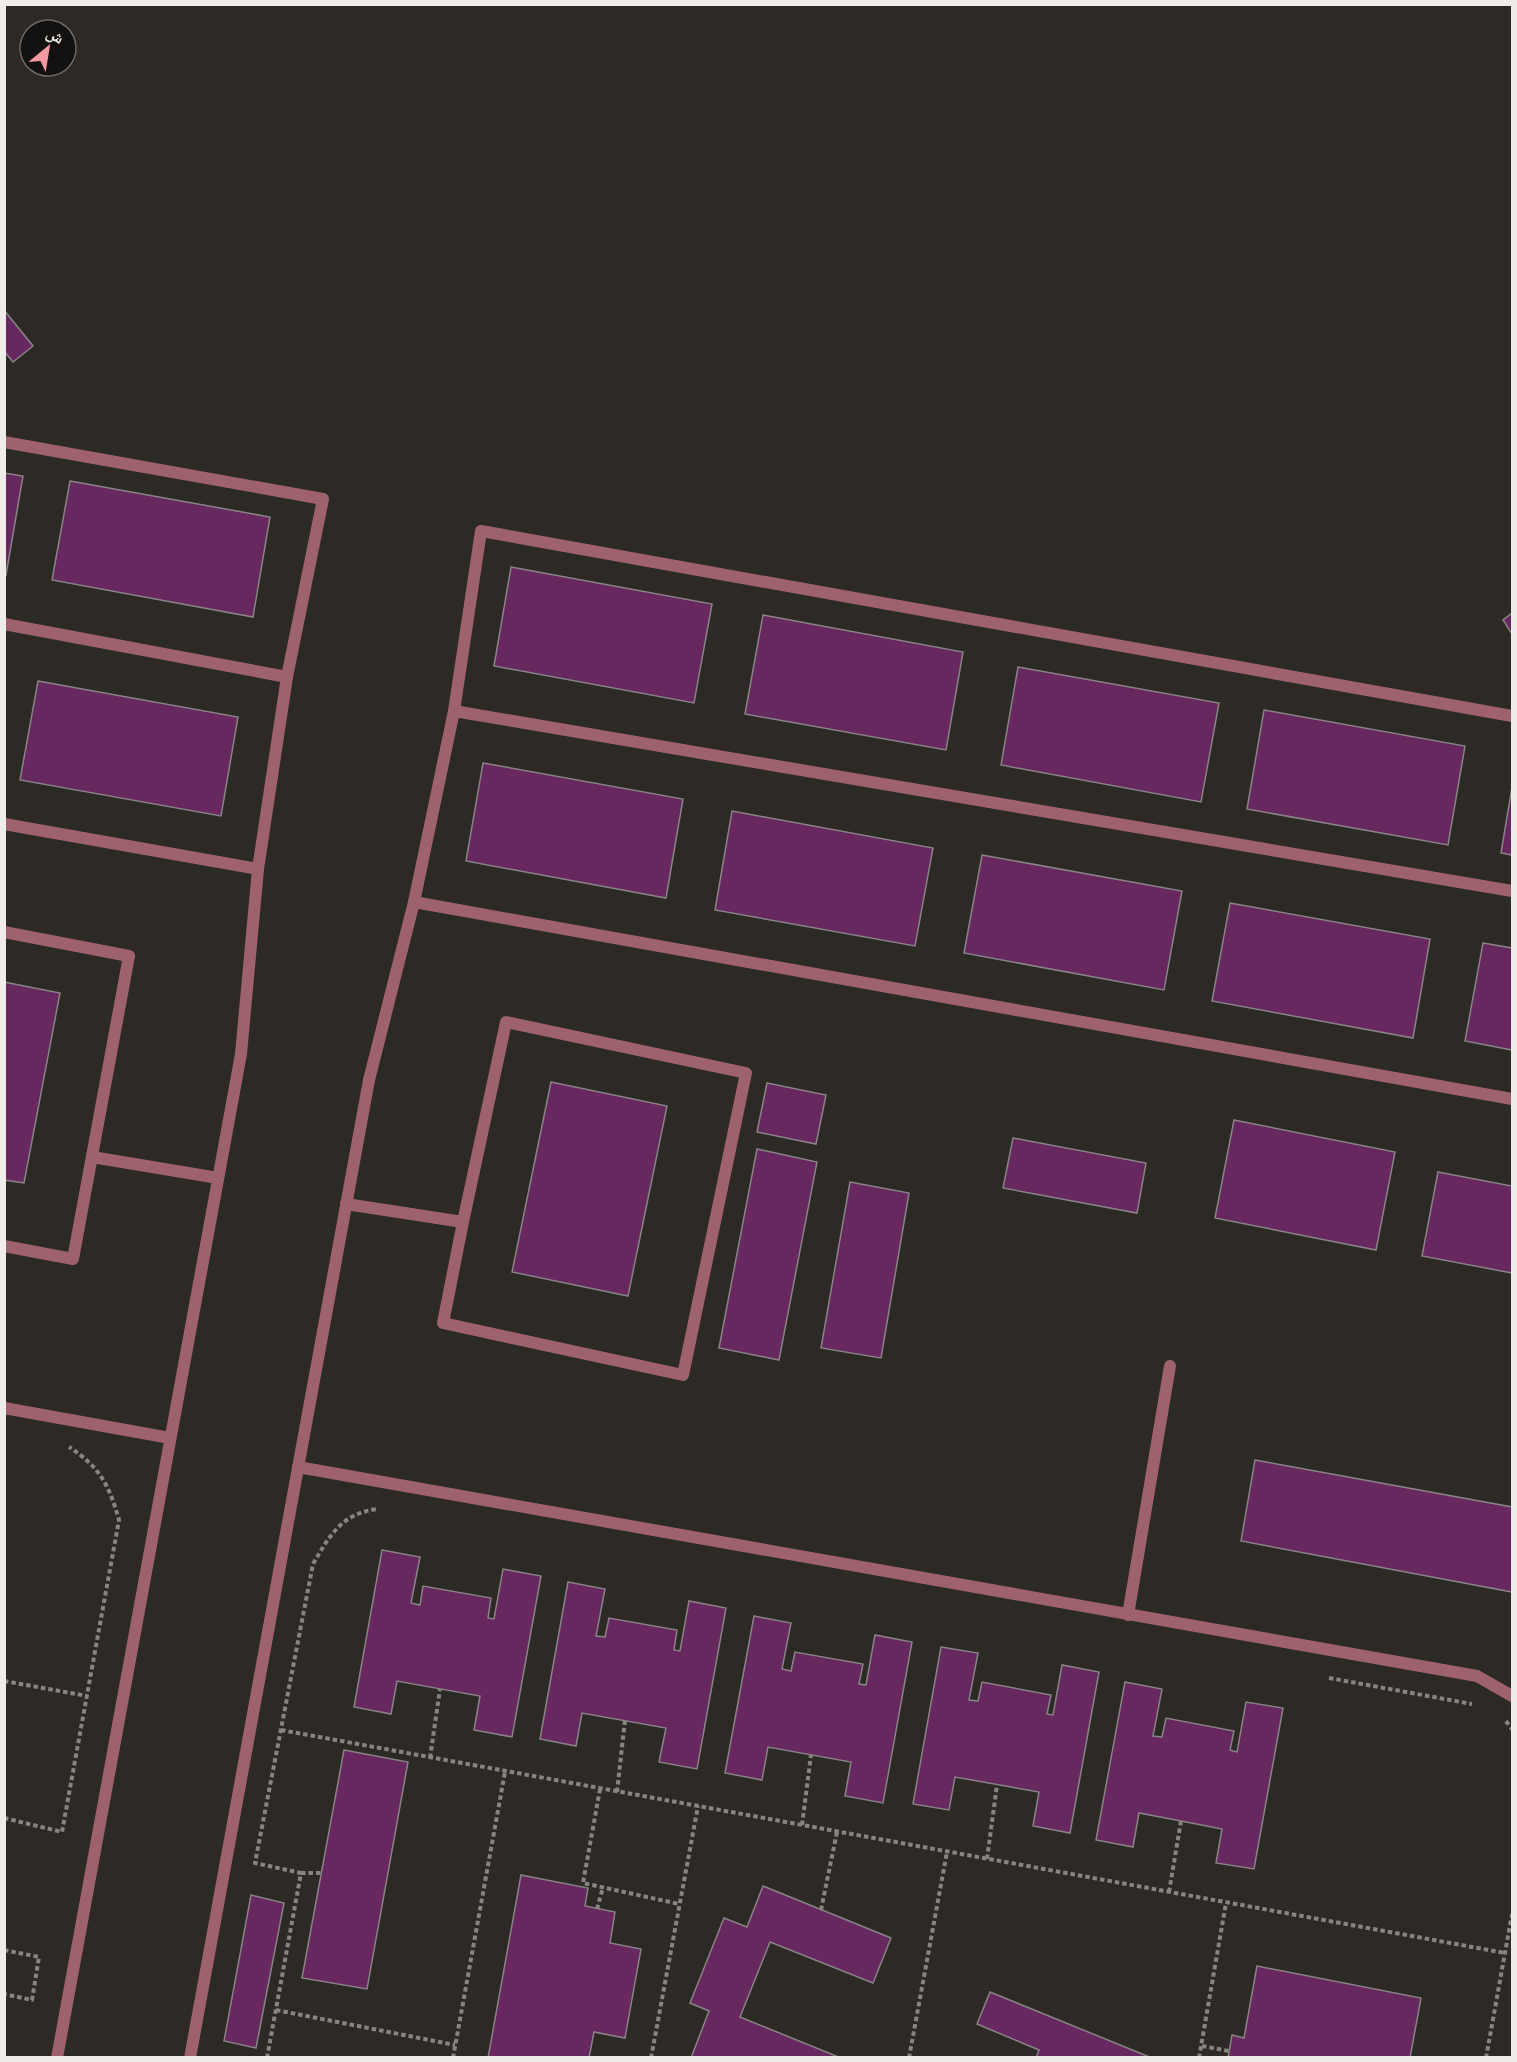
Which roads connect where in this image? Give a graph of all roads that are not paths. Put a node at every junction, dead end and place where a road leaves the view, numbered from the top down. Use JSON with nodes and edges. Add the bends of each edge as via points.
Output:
{"nodes":[{"id":1,"x":4,"y":442,"type":"edge"},
{"id":2,"x":4,"y":624,"type":"edge"},
{"id":3,"x":287,"y":677,"type":"junction"},
{"id":4,"x":454,"y":711,"type":"junction"},
{"id":5,"x":1512,"y":717,"type":"edge"},
{"id":6,"x":4,"y":824,"type":"edge"},
{"id":7,"x":258,"y":869,"type":"junction"},
{"id":8,"x":1512,"y":891,"type":"edge"},
{"id":9,"x":414,"y":902,"type":"junction"},
{"id":10,"x":4,"y":932,"type":"edge"},
{"id":11,"x":1512,"y":1099,"type":"edge"},
{"id":12,"x":92,"y":1157,"type":"junction"},
{"id":13,"x":218,"y":1178,"type":"junction"},
{"id":14,"x":346,"y":1204,"type":"junction"},
{"id":15,"x":463,"y":1222,"type":"junction"},
{"id":16,"x":4,"y":1246,"type":"edge"},
{"id":17,"x":1170,"y":1366,"type":"dead end"},
{"id":18,"x":4,"y":1408,"type":"edge"},
{"id":19,"x":170,"y":1438,"type":"junction"},
{"id":20,"x":298,"y":1467,"type":"junction"},
{"id":21,"x":1128,"y":1615,"type":"junction"},
{"id":22,"x":1512,"y":1696,"type":"edge"},
{"id":23,"x":57,"y":2058,"type":"edge"},
{"id":24,"x":190,"y":2058,"type":"edge"}],
"edges":[{"from":1,"to":3,"type":"street","via":[[323,499]]},
{"from":2,"to":3,"type":"street"},
{"from":3,"to":7,"type":"street"},
{"from":4,"to":5,"type":"street","via":[[481,531]]},
{"from":4,"to":8,"type":"street"},
{"from":4,"to":9,"type":"street"},
{"from":6,"to":7,"type":"street"},
{"from":7,"to":13,"type":"street","via":[[241,1054]]},
{"from":9,"to":11,"type":"street"},
{"from":9,"to":14,"type":"street","via":[[369,1080]]},
{"from":10,"to":12,"type":"street","via":[[129,956]]},
{"from":12,"to":13,"type":"street"},
{"from":12,"to":16,"type":"street","via":[[73,1259]]},
{"from":13,"to":19,"type":"street"},
{"from":14,"to":15,"type":"street"},
{"from":14,"to":20,"type":"street"},
{"from":15,"to":15,"type":"street","via":[[443,1323],[683,1375],[746,1073],[506,1022]]},
{"from":17,"to":21,"type":"street"},
{"from":18,"to":19,"type":"street"},
{"from":19,"to":23,"type":"street"},
{"from":20,"to":21,"type":"street"},
{"from":20,"to":24,"type":"street"},
{"from":21,"to":22,"type":"street","via":[[1477,1676]]}]}
